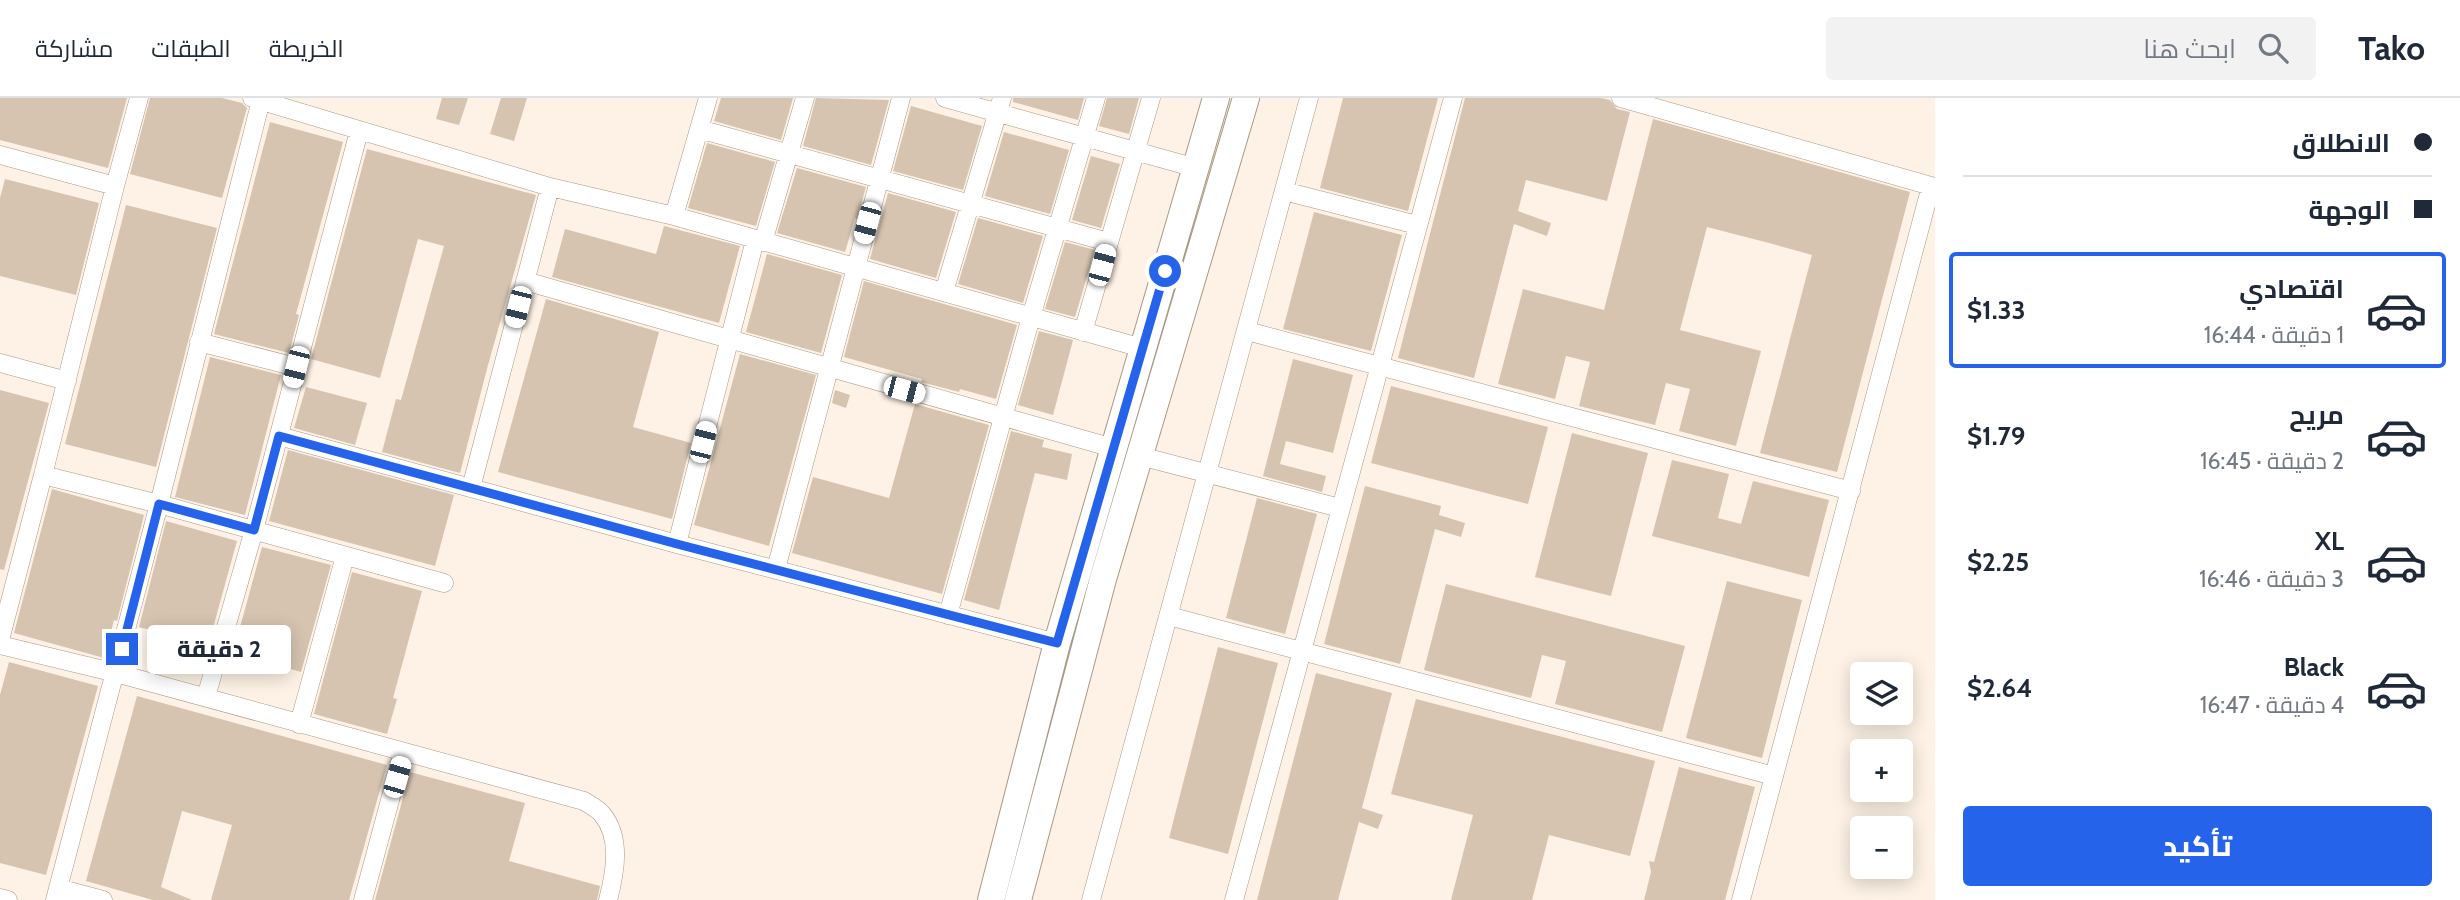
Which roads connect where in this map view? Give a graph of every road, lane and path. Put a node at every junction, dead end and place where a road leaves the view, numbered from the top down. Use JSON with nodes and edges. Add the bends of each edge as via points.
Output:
{"nodes":[{"id":1,"x":139,"y":98,"type":"edge"},
{"id":2,"x":708,"y":98,"type":"edge"},
{"id":3,"x":805,"y":98,"type":"edge"},
{"id":4,"x":901,"y":98,"type":"edge"},
{"id":5,"x":945,"y":98,"type":"edge"},
{"id":6,"x":1096,"y":98,"type":"edge"},
{"id":7,"x":1151,"y":98,"type":"edge"},
{"id":8,"x":1216,"y":98,"type":"edge"},
{"id":9,"x":1246,"y":98,"type":"edge"},
{"id":10,"x":1309,"y":98,"type":"edge"},
{"id":11,"x":1453,"y":98,"type":"edge"},
{"id":12,"x":1621,"y":98,"type":"edge"},
{"id":13,"x":256,"y":99,"type":"edge"},
{"id":14,"x":1000,"y":105,"type":"edge"},
{"id":15,"x":699,"y":128,"type":"junction"},
{"id":16,"x":359,"y":131,"type":"junction"},
{"id":17,"x":1085,"y":137,"type":"junction"},
{"id":18,"x":1135,"y":151,"type":"junction"},
{"id":19,"x":788,"y":152,"type":"junction"},
{"id":20,"x":0,"y":155,"type":"edge"},
{"id":21,"x":1196,"y":168,"type":"junction"},
{"id":22,"x":878,"y":179,"type":"junction"},
{"id":23,"x":115,"y":186,"type":"junction"},
{"id":24,"x":550,"y":187,"type":"junction"},
{"id":25,"x":1933,"y":187,"type":"edge"},
{"id":26,"x":1284,"y":191,"type":"junction"},
{"id":27,"x":970,"y":205,"type":"junction"},
{"id":28,"x":674,"y":216,"type":"junction"},
{"id":29,"x":1417,"y":225,"type":"junction"},
{"id":30,"x":1058,"y":228,"type":"junction"},
{"id":31,"x":759,"y":241,"type":"junction"},
{"id":32,"x":1108,"y":242,"type":"junction"},
{"id":33,"x":855,"y":267,"type":"junction"},
{"id":34,"x":525,"y":281,"type":"junction"},
{"id":35,"x":944,"y":292,"type":"junction"},
{"id":36,"x":1031,"y":317,"type":"junction"},
{"id":37,"x":1247,"y":331,"type":"junction"},
{"id":38,"x":1083,"y":332,"type":"junction"},
{"id":39,"x":728,"y":340,"type":"junction"},
{"id":40,"x":199,"y":342,"type":"junction"},
{"id":41,"x":1142,"y":348,"type":"junction"},
{"id":42,"x":0,"y":363,"type":"edge"},
{"id":43,"x":1378,"y":364,"type":"junction"},
{"id":44,"x":296,"y":367,"type":"junction"},
{"id":45,"x":830,"y":369,"type":"junction"},
{"id":46,"x":67,"y":381,"type":"junction"},
{"id":47,"x":1003,"y":418,"type":"junction"},
{"id":48,"x":279,"y":436,"type":"junction"},
{"id":49,"x":1113,"y":448,"type":"junction"},
{"id":50,"x":1140,"y":456,"type":"junction"},
{"id":51,"x":1207,"y":474,"type":"junction"},
{"id":52,"x":43,"y":475,"type":"junction"},
{"id":53,"x":471,"y":488,"type":"junction"},
{"id":54,"x":1851,"y":491,"type":"junction"},
{"id":55,"x":159,"y":504,"type":"junction"},
{"id":56,"x":1340,"y":508,"type":"junction"},
{"id":57,"x":254,"y":530,"type":"junction"},
{"id":58,"x":677,"y":544,"type":"junction"},
{"id":59,"x":345,"y":556,"type":"junction"},
{"id":60,"x":776,"y":569,"type":"junction"},
{"id":61,"x":444,"y":583,"type":"dead end"},
{"id":62,"x":948,"y":615,"type":"junction"},
{"id":63,"x":1169,"y":616,"type":"junction"},
{"id":64,"x":0,"y":642,"type":"edge"},
{"id":65,"x":1057,"y":643,"type":"junction"},
{"id":66,"x":1300,"y":650,"type":"junction"},
{"id":67,"x":116,"y":673,"type":"junction"},
{"id":68,"x":206,"y":697,"type":"junction"},
{"id":69,"x":299,"y":724,"type":"junction"},
{"id":70,"x":404,"y":752,"type":"junction"},
{"id":71,"x":1774,"y":776,"type":"junction"},
{"id":72,"x":57,"y":894,"type":"edge"},
{"id":73,"x":0,"y":898,"type":"edge"},
{"id":74,"x":8,"y":900,"type":"edge"},
{"id":75,"x":103,"y":900,"type":"edge"},
{"id":76,"x":363,"y":900,"type":"edge"},
{"id":77,"x":608,"y":900,"type":"edge"},
{"id":78,"x":991,"y":900,"type":"edge"},
{"id":79,"x":1017,"y":900,"type":"edge"},
{"id":80,"x":1091,"y":900,"type":"edge"},
{"id":81,"x":1234,"y":900,"type":"edge"},
{"id":82,"x":1741,"y":900,"type":"edge"}],
"edges":[{"from":1,"to":23,"type":"street"},
{"from":2,"to":15,"type":"street"},
{"from":3,"to":19,"type":"street"},
{"from":4,"to":22,"type":"street"},
{"from":5,"to":14,"type":"street"},
{"from":6,"to":17,"type":"street"},
{"from":7,"to":18,"type":"street"},
{"from":8,"to":21,"type":"highway"},
{"from":9,"to":50,"type":"highway"},
{"from":10,"to":26,"type":"street"},
{"from":11,"to":29,"type":"street"},
{"from":12,"to":25,"type":"street"},
{"from":13,"to":16,"type":"street"},
{"from":13,"to":40,"type":"street"},
{"from":14,"to":17,"type":"street"},
{"from":14,"to":27,"type":"street"},
{"from":15,"to":19,"type":"street"},
{"from":15,"to":28,"type":"street"},
{"from":16,"to":24,"type":"street"},
{"from":16,"to":44,"type":"street"},
{"from":17,"to":18,"type":"street"},
{"from":17,"to":30,"type":"street"},
{"from":18,"to":21,"type":"street"},
{"from":18,"to":32,"type":"street"},
{"from":19,"to":22,"type":"street"},
{"from":19,"to":31,"type":"street"},
{"from":20,"to":23,"type":"street"},
{"from":21,"to":41,"type":"highway"},
{"from":22,"to":27,"type":"street"},
{"from":22,"to":33,"type":"street"},
{"from":23,"to":46,"type":"street"},
{"from":24,"to":28,"type":"street"},
{"from":24,"to":34,"type":"street"},
{"from":25,"to":54,"type":"street"},
{"from":26,"to":29,"type":"street"},
{"from":26,"to":37,"type":"street"},
{"from":27,"to":30,"type":"street"},
{"from":27,"to":35,"type":"street"},
{"from":28,"to":31,"type":"street"},
{"from":29,"to":43,"type":"street"},
{"from":30,"to":32,"type":"street"},
{"from":30,"to":36,"type":"street"},
{"from":31,"to":33,"type":"street"},
{"from":31,"to":39,"type":"street"},
{"from":32,"to":38,"type":"street"},
{"from":33,"to":35,"type":"street"},
{"from":33,"to":45,"type":"street"},
{"from":34,"to":39,"type":"street"},
{"from":34,"to":53,"type":"street"},
{"from":35,"to":36,"type":"street"},
{"from":36,"to":38,"type":"street"},
{"from":36,"to":47,"type":"street"},
{"from":37,"to":43,"type":"street"},
{"from":37,"to":51,"type":"street"},
{"from":38,"to":41,"type":"street"},
{"from":39,"to":45,"type":"street"},
{"from":39,"to":58,"type":"street"},
{"from":40,"to":44,"type":"street"},
{"from":40,"to":55,"type":"street"},
{"from":41,"to":49,"type":"highway"},
{"from":42,"to":46,"type":"street"},
{"from":43,"to":54,"type":"street"},
{"from":43,"to":56,"type":"street"},
{"from":44,"to":48,"type":"street"},
{"from":45,"to":47,"type":"street"},
{"from":45,"to":60,"type":"street"},
{"from":46,"to":52,"type":"street"},
{"from":47,"to":49,"type":"street"},
{"from":47,"to":62,"type":"street"},
{"from":48,"to":53,"type":"street"},
{"from":48,"to":57,"type":"street"},
{"from":49,"to":65,"type":"highway"},
{"from":50,"to":51,"type":"street"},
{"from":50,"to":79,"type":"highway"},
{"from":51,"to":56,"type":"street"},
{"from":51,"to":63,"type":"street"},
{"from":52,"to":55,"type":"street"},
{"from":52,"to":64,"type":"street"},
{"from":53,"to":58,"type":"street"},
{"from":54,"to":71,"type":"street"},
{"from":55,"to":57,"type":"street"},
{"from":55,"to":67,"type":"street"},
{"from":56,"to":66,"type":"street"},
{"from":57,"to":59,"type":"street"},
{"from":57,"to":68,"type":"street"},
{"from":58,"to":60,"type":"street"},
{"from":59,"to":61,"type":"street"},
{"from":59,"to":69,"type":"street"},
{"from":60,"to":62,"type":"street"},
{"from":62,"to":65,"type":"street"},
{"from":63,"to":66,"type":"street"},
{"from":63,"to":80,"type":"street"},
{"from":64,"to":67,"type":"street"},
{"from":65,"to":78,"type":"highway"},
{"from":66,"to":71,"type":"street"},
{"from":66,"to":81,"type":"street"},
{"from":67,"to":68,"type":"street"},
{"from":67,"to":72,"type":"street"},
{"from":68,"to":69,"type":"street"},
{"from":69,"to":70,"type":"street"},
{"from":70,"to":76,"type":"street"},
{"from":70,"to":77,"type":"street","via":[[584,801],[602,814],[613,837],[616,868]]},
{"from":71,"to":82,"type":"street"},
{"from":72,"to":75,"type":"street"},
{"from":73,"to":74,"type":"street"}]}
